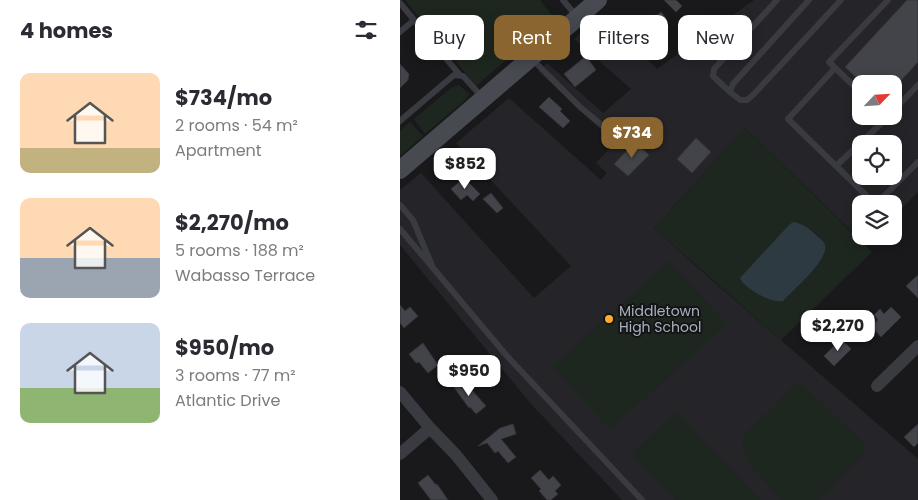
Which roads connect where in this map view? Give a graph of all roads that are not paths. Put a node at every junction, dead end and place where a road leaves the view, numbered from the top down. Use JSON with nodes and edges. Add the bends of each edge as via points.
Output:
{"nodes":[{"id":1,"x":563,"y":0,"type":"edge"},
{"id":2,"x":598,"y":0,"type":"edge"},
{"id":3,"x":777,"y":0,"type":"edge"},
{"id":4,"x":808,"y":0,"type":"edge"},
{"id":5,"x":841,"y":0,"type":"edge"},
{"id":6,"x":888,"y":0,"type":"edge"},
{"id":7,"x":400,"y":3,"type":"edge"},
{"id":8,"x":578,"y":18,"type":"junction"},
{"id":9,"x":414,"y":20,"type":"junction"},
{"id":10,"x":570,"y":25,"type":"edge"},
{"id":11,"x":400,"y":32,"type":"edge"},
{"id":12,"x":530,"y":60,"type":"edge"},
{"id":13,"x":534,"y":60,"type":"edge"},
{"id":14,"x":835,"y":68,"type":"junction"},
{"id":15,"x":459,"y":74,"type":"junction"},
{"id":16,"x":852,"y":85,"type":"edge"},
{"id":17,"x":918,"y":85,"type":"edge"},
{"id":18,"x":730,"y":92,"type":"junction"},
{"id":19,"x":484,"y":99,"type":"junction"},
{"id":20,"x":902,"y":102,"type":"edge"},
{"id":21,"x":400,"y":121,"type":"edge"},
{"id":22,"x":878,"y":125,"type":"edge"},
{"id":23,"x":610,"y":131,"type":"dead end"},
{"id":24,"x":918,"y":162,"type":"edge"},
{"id":25,"x":836,"y":166,"type":"junction"},
{"id":26,"x":400,"y":170,"type":"edge"},
{"id":27,"x":866,"y":195,"type":"edge"},
{"id":28,"x":884,"y":195,"type":"edge"},
{"id":29,"x":400,"y":205,"type":"edge"},
{"id":30,"x":400,"y":229,"type":"edge"},
{"id":31,"x":432,"y":268,"type":"junction"},
{"id":32,"x":918,"y":346,"type":"edge"},
{"id":33,"x":877,"y":386,"type":"dead end"},
{"id":34,"x":400,"y":392,"type":"edge"},
{"id":35,"x":430,"y":428,"type":"junction"},
{"id":36,"x":400,"y":454,"type":"edge"},
{"id":37,"x":492,"y":500,"type":"edge"},
{"id":38,"x":642,"y":500,"type":"edge"}],
"edges":[{"from":1,"to":8,"type":"lane"},
{"from":2,"to":8,"type":"main road"},
{"from":3,"to":18,"type":"lane","via":[[714,69],[713,76]]},
{"from":4,"to":18,"type":"lane","via":[[745,69]]},
{"from":5,"to":18,"type":"lane","via":[[747,100],[740,100]]},
{"from":6,"to":14,"type":"lane","via":[[829,62]]},
{"from":7,"to":9,"type":"lane"},
{"from":8,"to":10,"type":"main road"},
{"from":9,"to":11,"type":"lane"},
{"from":9,"to":15,"type":"lane"},
{"from":12,"to":19,"type":"main road"},
{"from":13,"to":23,"type":"lane"},
{"from":14,"to":16,"type":"lane"},
{"from":14,"to":25,"type":"lane","via":[[788,119]]},
{"from":15,"to":19,"type":"lane"},
{"from":15,"to":21,"type":"lane"},
{"from":17,"to":20,"type":"lane"},
{"from":19,"to":26,"type":"main road"},
{"from":22,"to":25,"type":"lane"},
{"from":24,"to":28,"type":"lane"},
{"from":25,"to":27,"type":"lane"},
{"from":29,"to":31,"type":"lane","via":[[413,220]]},
{"from":30,"to":31,"type":"lane"},
{"from":31,"to":38,"type":"lane","via":[[507,356]]},
{"from":32,"to":33,"type":"street"},
{"from":34,"to":35,"type":"street"},
{"from":35,"to":36,"type":"street"},
{"from":35,"to":37,"type":"street"}]}
